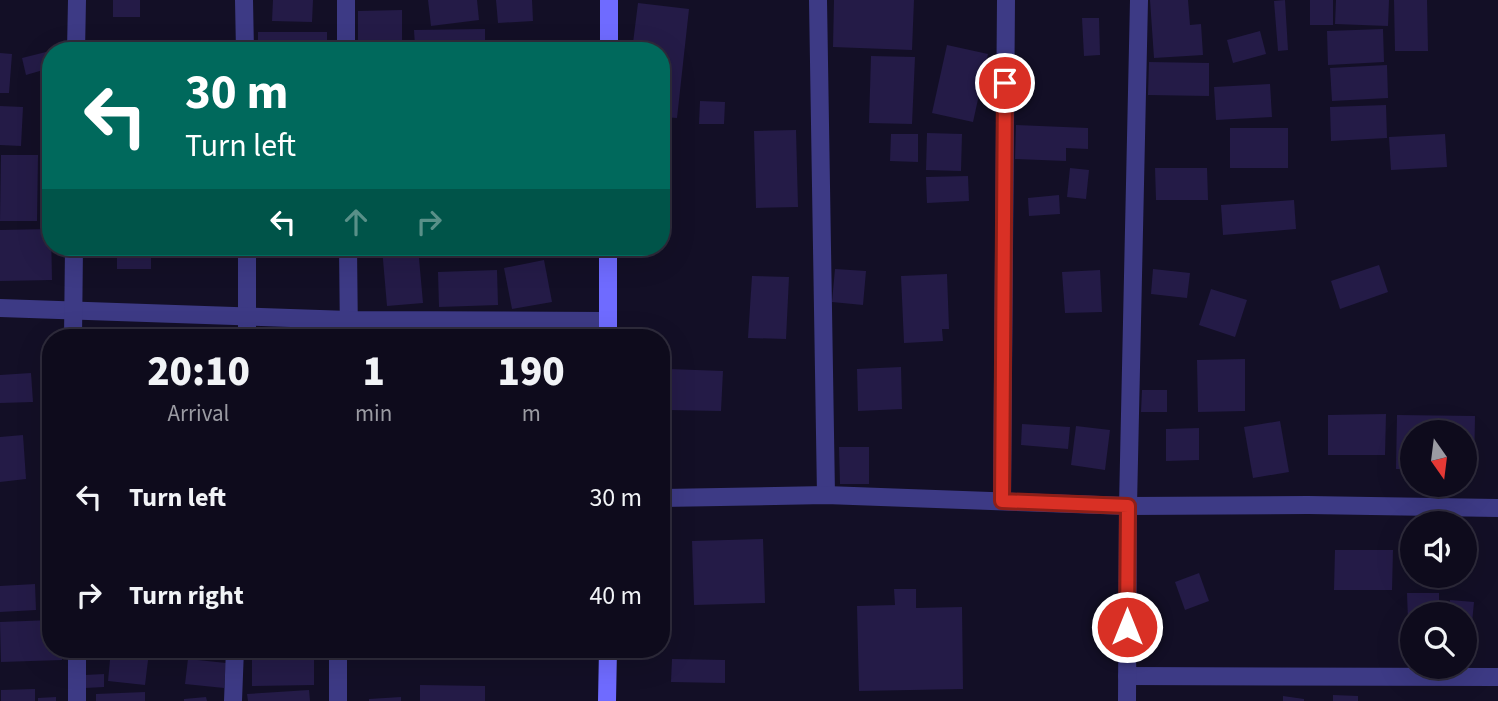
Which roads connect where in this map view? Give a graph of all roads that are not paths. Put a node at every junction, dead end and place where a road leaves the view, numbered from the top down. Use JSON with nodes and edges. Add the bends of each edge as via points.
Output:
{"nodes":[{"id":1,"x":77,"y":0,"type":"edge"},
{"id":2,"x":244,"y":0,"type":"edge"},
{"id":3,"x":346,"y":0,"type":"edge"},
{"id":4,"x":609,"y":0,"type":"edge"},
{"id":5,"x":818,"y":0,"type":"edge"},
{"id":6,"x":1006,"y":0,"type":"edge"},
{"id":7,"x":1139,"y":0,"type":"edge"},
{"id":8,"x":76,"y":42,"type":"edge"},
{"id":9,"x":245,"y":42,"type":"edge"},
{"id":10,"x":346,"y":42,"type":"edge"},
{"id":11,"x":609,"y":42,"type":"edge"},
{"id":12,"x":74,"y":256,"type":"edge"},
{"id":13,"x":247,"y":256,"type":"edge"},
{"id":14,"x":348,"y":256,"type":"edge"},
{"id":15,"x":608,"y":256,"type":"edge"},
{"id":16,"x":0,"y":308,"type":"edge"},
{"id":17,"x":73,"y":309,"type":"junction"},
{"id":18,"x":248,"y":317,"type":"junction"},
{"id":19,"x":73,"y":329,"type":"edge"},
{"id":20,"x":247,"y":329,"type":"edge"},
{"id":21,"x":349,"y":329,"type":"edge"},
{"id":22,"x":608,"y":329,"type":"edge"},
{"id":23,"x":826,"y":495,"type":"junction"},
{"id":24,"x":670,"y":498,"type":"edge"},
{"id":25,"x":1002,"y":501,"type":"junction"},
{"id":26,"x":1128,"y":506,"type":"junction"},
{"id":27,"x":1498,"y":508,"type":"edge"},
{"id":28,"x":77,"y":658,"type":"edge"},
{"id":29,"x":235,"y":658,"type":"edge"},
{"id":30,"x":338,"y":658,"type":"edge"},
{"id":31,"x":608,"y":658,"type":"edge"},
{"id":32,"x":1127,"y":676,"type":"junction"},
{"id":33,"x":1498,"y":677,"type":"edge"},
{"id":34,"x":78,"y":701,"type":"edge"},
{"id":35,"x":233,"y":701,"type":"edge"},
{"id":36,"x":338,"y":701,"type":"edge"},
{"id":37,"x":607,"y":701,"type":"edge"},
{"id":38,"x":1126,"y":701,"type":"edge"}],
"edges":[{"from":1,"to":8,"type":"street"},
{"from":2,"to":9,"type":"street"},
{"from":3,"to":10,"type":"street"},
{"from":4,"to":11,"type":"street"},
{"from":5,"to":23,"type":"street"},
{"from":6,"to":25,"type":"street"},
{"from":7,"to":26,"type":"street"},
{"from":12,"to":17,"type":"street"},
{"from":13,"to":18,"type":"street"},
{"from":14,"to":21,"type":"street"},
{"from":15,"to":22,"type":"street"},
{"from":16,"to":17,"type":"street"},
{"from":17,"to":18,"type":"street"},
{"from":17,"to":19,"type":"street"},
{"from":18,"to":20,"type":"street"},
{"from":18,"to":21,"type":"street"},
{"from":21,"to":22,"type":"street"},
{"from":23,"to":24,"type":"street"},
{"from":23,"to":25,"type":"street"},
{"from":25,"to":26,"type":"street"},
{"from":26,"to":27,"type":"street"},
{"from":26,"to":32,"type":"street"},
{"from":28,"to":34,"type":"street"},
{"from":29,"to":35,"type":"street"},
{"from":30,"to":36,"type":"street"},
{"from":31,"to":37,"type":"street"},
{"from":32,"to":33,"type":"street"},
{"from":32,"to":38,"type":"street"}]}
